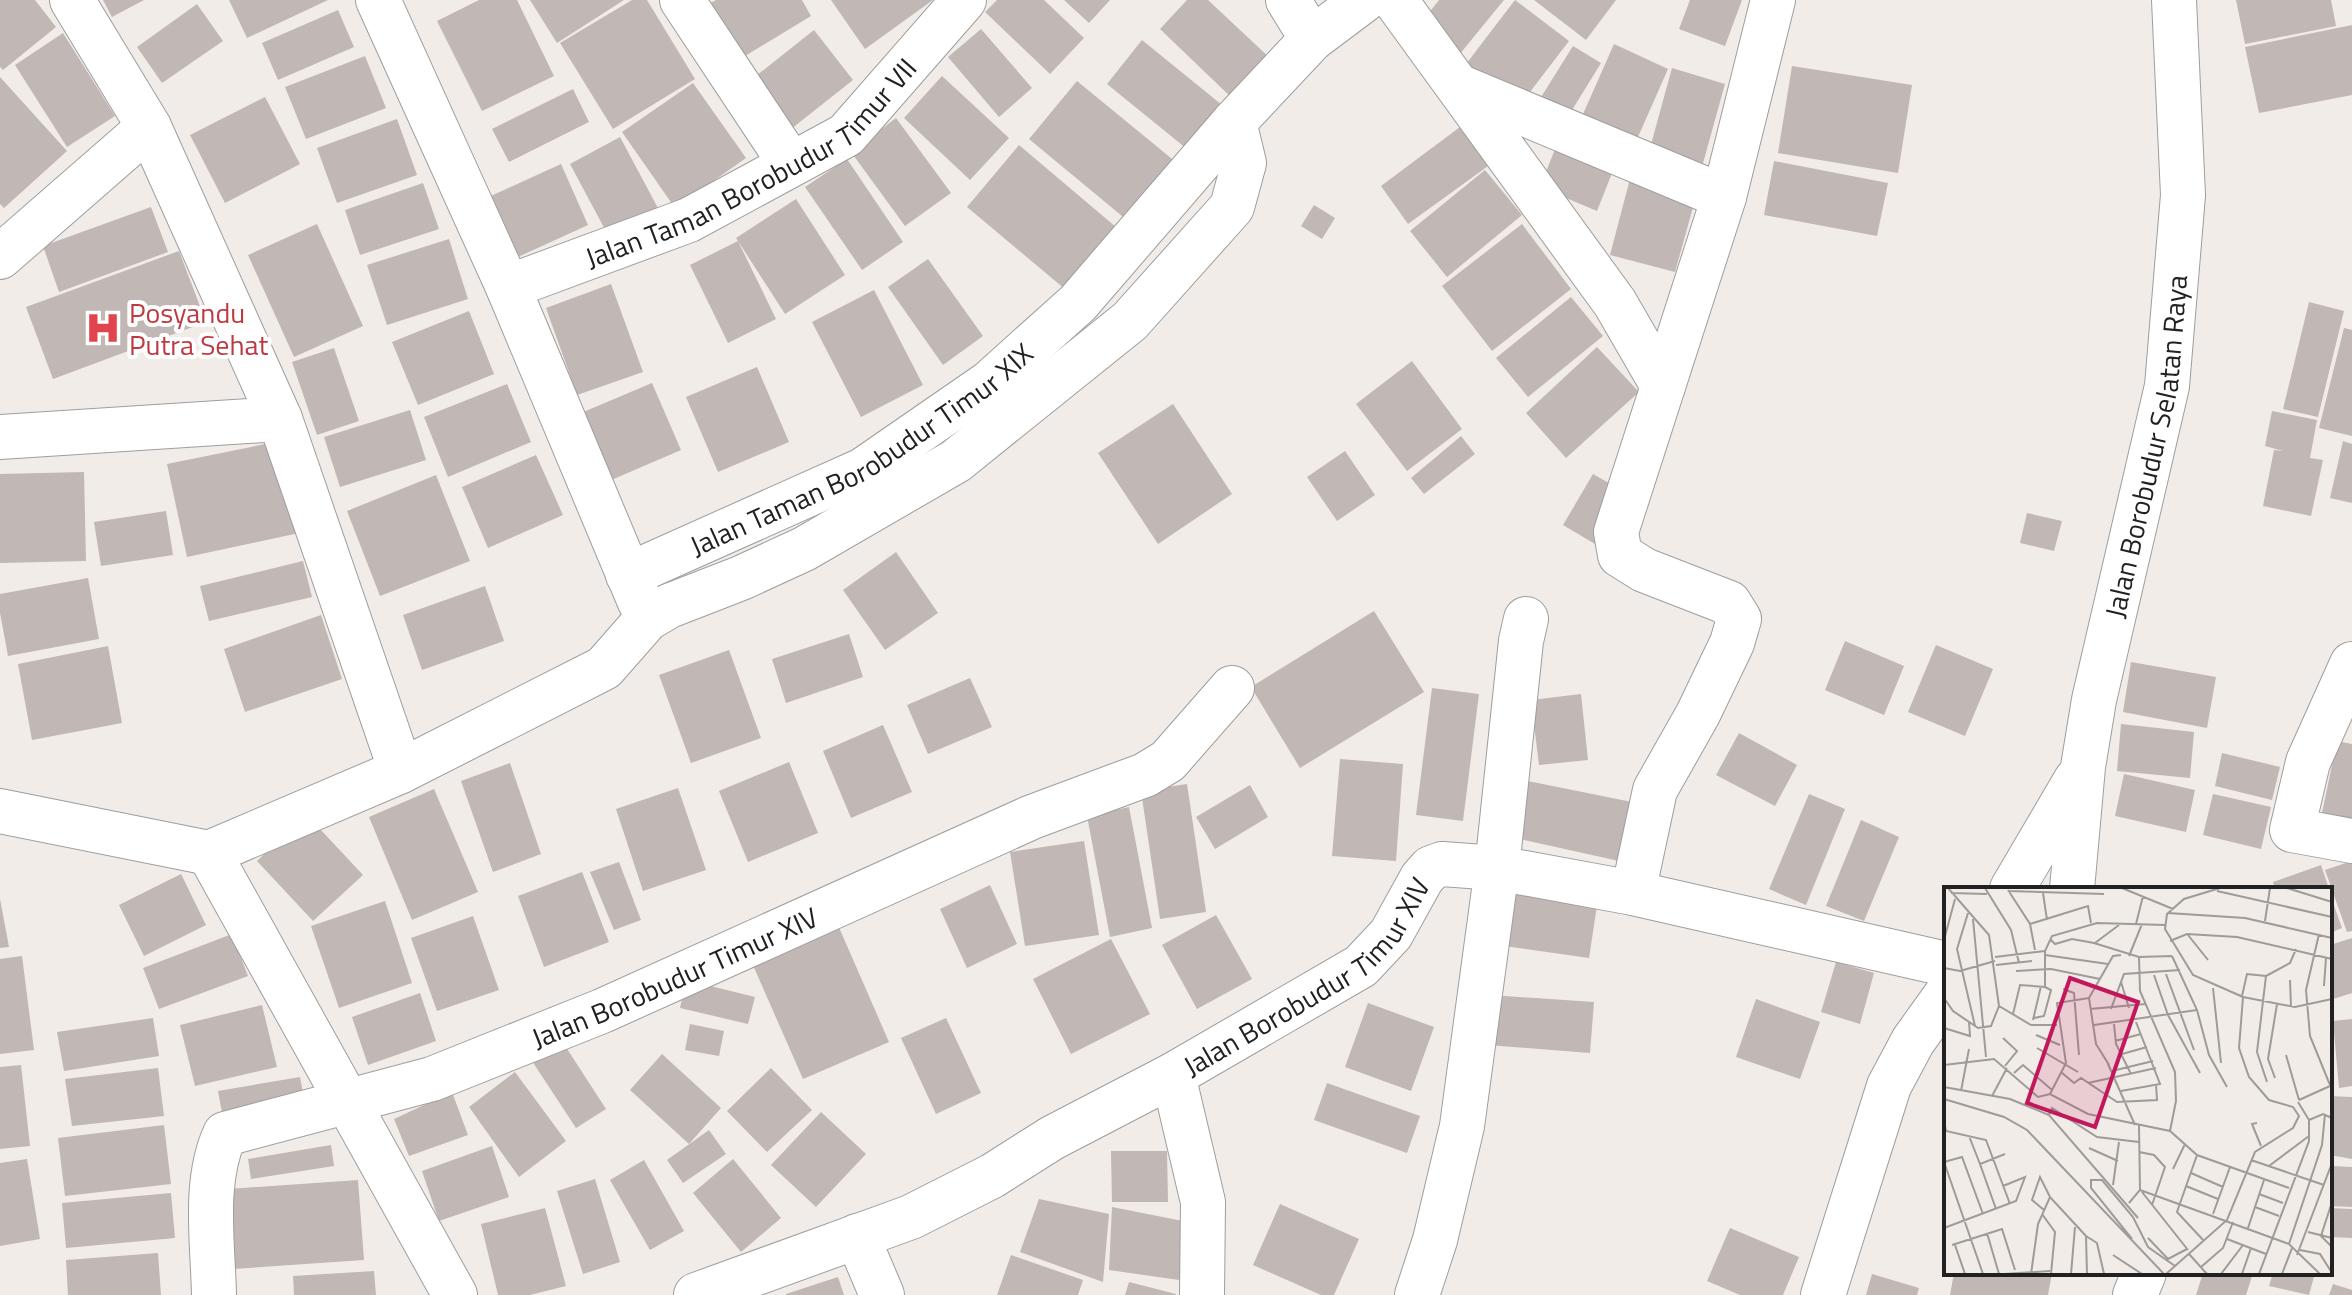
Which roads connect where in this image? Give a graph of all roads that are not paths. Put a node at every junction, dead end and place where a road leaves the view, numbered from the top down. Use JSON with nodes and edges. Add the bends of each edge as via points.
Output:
{"nodes":[{"id":1,"x":72,"y":0,"type":"edge"},
{"id":2,"x":378,"y":0,"type":"edge"},
{"id":3,"x":682,"y":0,"type":"edge"},
{"id":4,"x":964,"y":0,"type":"edge"},
{"id":5,"x":1288,"y":0,"type":"edge"},
{"id":6,"x":1364,"y":0,"type":"edge"},
{"id":7,"x":1395,"y":0,"type":"edge"},
{"id":8,"x":1773,"y":0,"type":"edge"},
{"id":9,"x":2174,"y":0,"type":"edge"},
{"id":10,"x":1312,"y":39,"type":"junction"},
{"id":11,"x":1458,"y":86,"type":"junction"},
{"id":12,"x":1234,"y":122,"type":"junction"},
{"id":13,"x":149,"y":127,"type":"junction"},
{"id":14,"x":790,"y":163,"type":"junction"},
{"id":15,"x":1724,"y":197,"type":"junction"},
{"id":16,"x":0,"y":257,"type":"edge"},
{"id":17,"x":508,"y":287,"type":"junction"},
{"id":18,"x":1663,"y":386,"type":"junction"},
{"id":19,"x":280,"y":419,"type":"junction"},
{"id":20,"x":0,"y":437,"type":"edge"},
{"id":21,"x":628,"y":575,"type":"junction"},
{"id":22,"x":647,"y":619,"type":"junction"},
{"id":23,"x":1526,"y":619,"type":"dead end"},
{"id":24,"x":2352,"y":664,"type":"edge"},
{"id":25,"x":1232,"y":688,"type":"dead end"},
{"id":26,"x":2083,"y":767,"type":"junction"},
{"id":27,"x":401,"y":771,"type":"junction"},
{"id":28,"x":0,"y":811,"type":"edge"},
{"id":29,"x":2352,"y":841,"type":"edge"},
{"id":30,"x":209,"y":853,"type":"junction"},
{"id":31,"x":1497,"y":868,"type":"junction"},
{"id":32,"x":2013,"y":887,"type":"edge"},
{"id":33,"x":2072,"y":887,"type":"edge"},
{"id":34,"x":1633,"y":893,"type":"junction"},
{"id":35,"x":1944,"y":964,"type":"edge"},
{"id":36,"x":1944,"y":998,"type":"edge"},
{"id":37,"x":1173,"y":1075,"type":"junction"},
{"id":38,"x":350,"y":1102,"type":"junction"},
{"id":39,"x":857,"y":1236,"type":"junction"},
{"id":40,"x":2143,"y":1275,"type":"edge"},
{"id":41,"x":214,"y":1295,"type":"edge"},
{"id":42,"x":455,"y":1295,"type":"edge"},
{"id":43,"x":696,"y":1295,"type":"edge"},
{"id":44,"x":882,"y":1295,"type":"edge"},
{"id":45,"x":1202,"y":1295,"type":"edge"},
{"id":46,"x":1417,"y":1295,"type":"edge"},
{"id":47,"x":1823,"y":1295,"type":"edge"},
{"id":48,"x":2135,"y":1295,"type":"edge"}],
"edges":[{"from":1,"to":13,"type":"street"},
{"from":2,"to":17,"type":"street"},
{"from":3,"to":14,"type":"street"},
{"from":4,"to":14,"type":"street","name":"Jalan Taman Borobudur Timur VII","via":[[846,135]]},
{"from":5,"to":10,"type":"street"},
{"from":6,"to":10,"type":"street","name":"Jalan Taman Borobudur Timur XIX"},
{"from":7,"to":11,"type":"street"},
{"from":8,"to":15,"type":"street"},
{"from":9,"to":26,"type":"street","name":"Jalan Borobudur Selatan Raya","via":[[2183,195],[2167,386]]},
{"from":10,"to":12,"type":"street","name":"Jalan Taman Borobudur Timur XIX"},
{"from":11,"to":15,"type":"street"},
{"from":11,"to":18,"type":"street","via":[[1615,303]]},
{"from":12,"to":21,"type":"street","name":"Jalan Taman Borobudur Timur XIX","via":[[1078,303],[989,383],[863,470]]},
{"from":12,"to":22,"type":"street","via":[[1244,163],[1232,207],[1130,321],[956,461],[804,549]]},
{"from":13,"to":16,"type":"street"},
{"from":13,"to":19,"type":"street"},
{"from":14,"to":17,"type":"street","name":"Jalan Taman Borobudur Timur VII","via":[[689,220]]},
{"from":15,"to":18,"type":"street"},
{"from":17,"to":21,"type":"street"},
{"from":18,"to":34,"type":"street","via":[[1616,532],[1620,555],[1644,570],[1729,603],[1739,619],[1698,714],[1655,790]]},
{"from":19,"to":20,"type":"street"},
{"from":19,"to":27,"type":"street"},
{"from":21,"to":22,"type":"street"},
{"from":22,"to":27,"type":"street","via":[[604,668]]},
{"from":23,"to":31,"type":"street"},
{"from":24,"to":29,"type":"street","via":[[2308,762],[2292,830]]},
{"from":25,"to":38,"type":"street","name":"Jalan Borobudur Timur XIV","via":[[1168,761],[1145,775],[1032,817],[602,1011],[432,1079]]},
{"from":26,"to":32,"type":"street"},
{"from":26,"to":33,"type":"street","name":"Jalan Borobudur Selatan Raya"},
{"from":27,"to":30,"type":"street"},
{"from":28,"to":30,"type":"street"},
{"from":30,"to":38,"type":"street"},
{"from":31,"to":34,"type":"street","name":"Jalan Borobudur Timur XIV"},
{"from":31,"to":37,"type":"street","name":"Jalan Borobudur Timur XIV","via":[[1431,868],[1391,934],[1361,966]]},
{"from":31,"to":46,"type":"street","via":[[1462,1126]]},
{"from":34,"to":35,"type":"street","name":"Jalan Borobudur Timur XIV"},
{"from":36,"to":47,"type":"street","via":[[1889,1086]]},
{"from":37,"to":39,"type":"street","name":"Jalan Borobudur Timur XIV","via":[[992,1176],[911,1217]]},
{"from":37,"to":45,"type":"street","via":[[1203,1202]]},
{"from":38,"to":41,"type":"street","name":"Jalan Borobudur Timur XIV","via":[[225,1134],[215,1155],[212,1189]]},
{"from":38,"to":42,"type":"street"},
{"from":39,"to":43,"type":"street","name":"Jalan Borobudur Timur XIV"},
{"from":39,"to":44,"type":"street"},
{"from":40,"to":48,"type":"street"}]}
